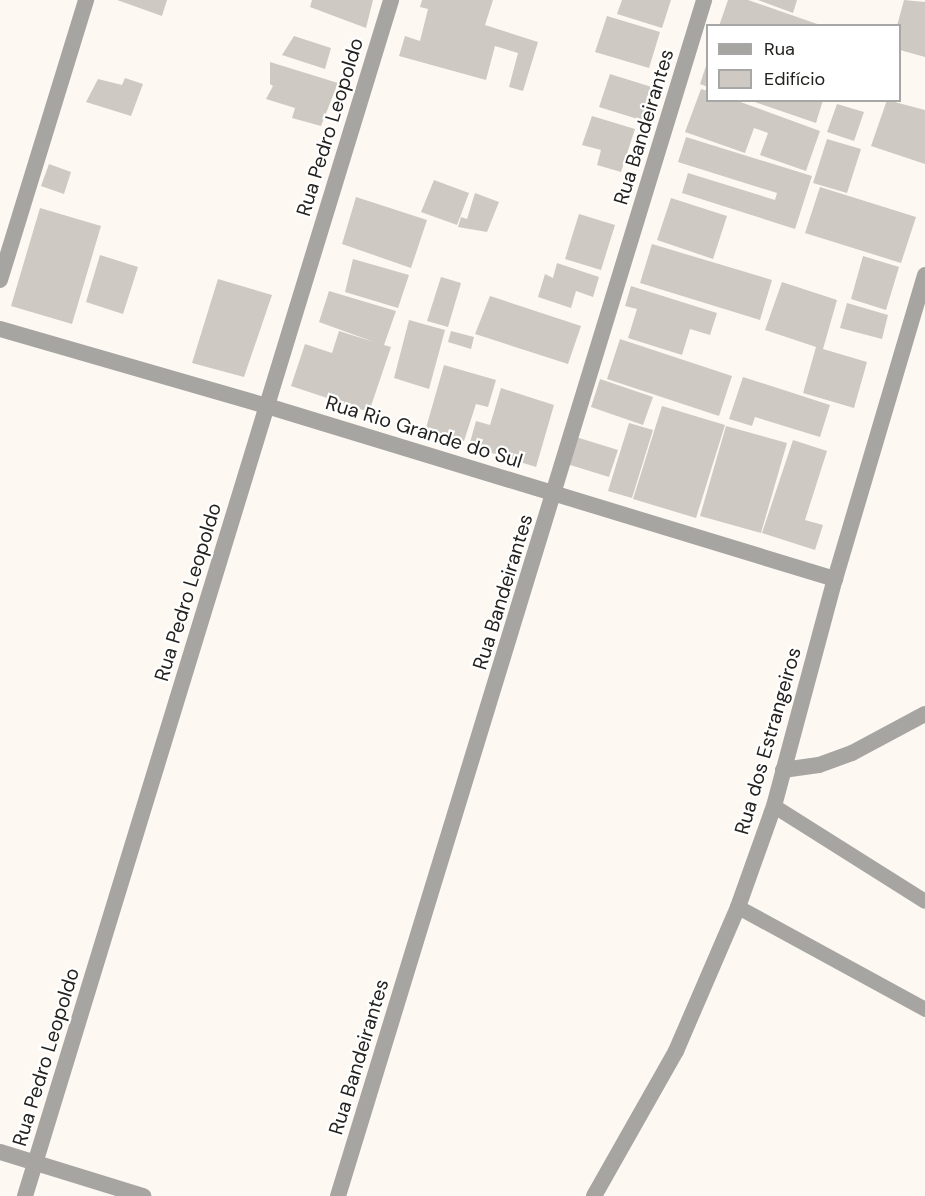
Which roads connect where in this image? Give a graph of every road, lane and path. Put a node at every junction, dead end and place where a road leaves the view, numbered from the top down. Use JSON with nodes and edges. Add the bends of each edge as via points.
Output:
{"nodes":[{"id":1,"x":86,"y":0,"type":"edge"},
{"id":2,"x":391,"y":0,"type":"edge"},
{"id":3,"x":704,"y":0,"type":"edge"},
{"id":4,"x":925,"y":275,"type":"edge"},
{"id":5,"x":0,"y":280,"type":"edge"},
{"id":6,"x":0,"y":329,"type":"edge"},
{"id":7,"x":267,"y":406,"type":"junction"},
{"id":8,"x":555,"y":495,"type":"junction"},
{"id":9,"x":835,"y":579,"type":"junction"},
{"id":10,"x":925,"y":714,"type":"edge"},
{"id":11,"x":783,"y":770,"type":"junction"},
{"id":12,"x":774,"y":806,"type":"junction"},
{"id":13,"x":925,"y":901,"type":"edge"},
{"id":14,"x":738,"y":907,"type":"junction"},
{"id":15,"x":925,"y":1009,"type":"edge"},
{"id":16,"x":0,"y":1152,"type":"edge"},
{"id":17,"x":36,"y":1163,"type":"junction"},
{"id":18,"x":26,"y":1196,"type":"edge"},
{"id":19,"x":143,"y":1196,"type":"edge"},
{"id":20,"x":338,"y":1196,"type":"edge"},
{"id":21,"x":594,"y":1196,"type":"edge"}],
"edges":[{"from":1,"to":5,"type":"street"},
{"from":2,"to":7,"type":"street","name":"Rua Pedro Leopoldo"},
{"from":3,"to":8,"type":"street","name":"Rua Bandeirantes"},
{"from":4,"to":9,"type":"street","name":"Rua dos Estrangeiros"},
{"from":6,"to":7,"type":"street","name":"Rua Rio Grande do Sul"},
{"from":7,"to":8,"type":"street","name":"Rua Rio Grande do Sul"},
{"from":7,"to":17,"type":"street","name":"Rua Pedro Leopoldo"},
{"from":8,"to":9,"type":"street","name":"Rua Rio Grande do Sul"},
{"from":8,"to":20,"type":"street","name":"Rua Bandeirantes"},
{"from":9,"to":11,"type":"street","name":"Rua dos Estrangeiros"},
{"from":10,"to":11,"type":"street","via":[[852,753],[819,765]]},
{"from":11,"to":12,"type":"street","name":"Rua dos Estrangeiros"},
{"from":12,"to":13,"type":"lane"},
{"from":12,"to":14,"type":"street","name":"Rua dos Estrangeiros"},
{"from":14,"to":15,"type":"lane"},
{"from":14,"to":21,"type":"street","name":"Rua dos Estrangeiros","via":[[676,1051]]},
{"from":16,"to":17,"type":"street"},
{"from":17,"to":18,"type":"street","name":"Rua Pedro Leopoldo"},
{"from":17,"to":19,"type":"street"}]}
